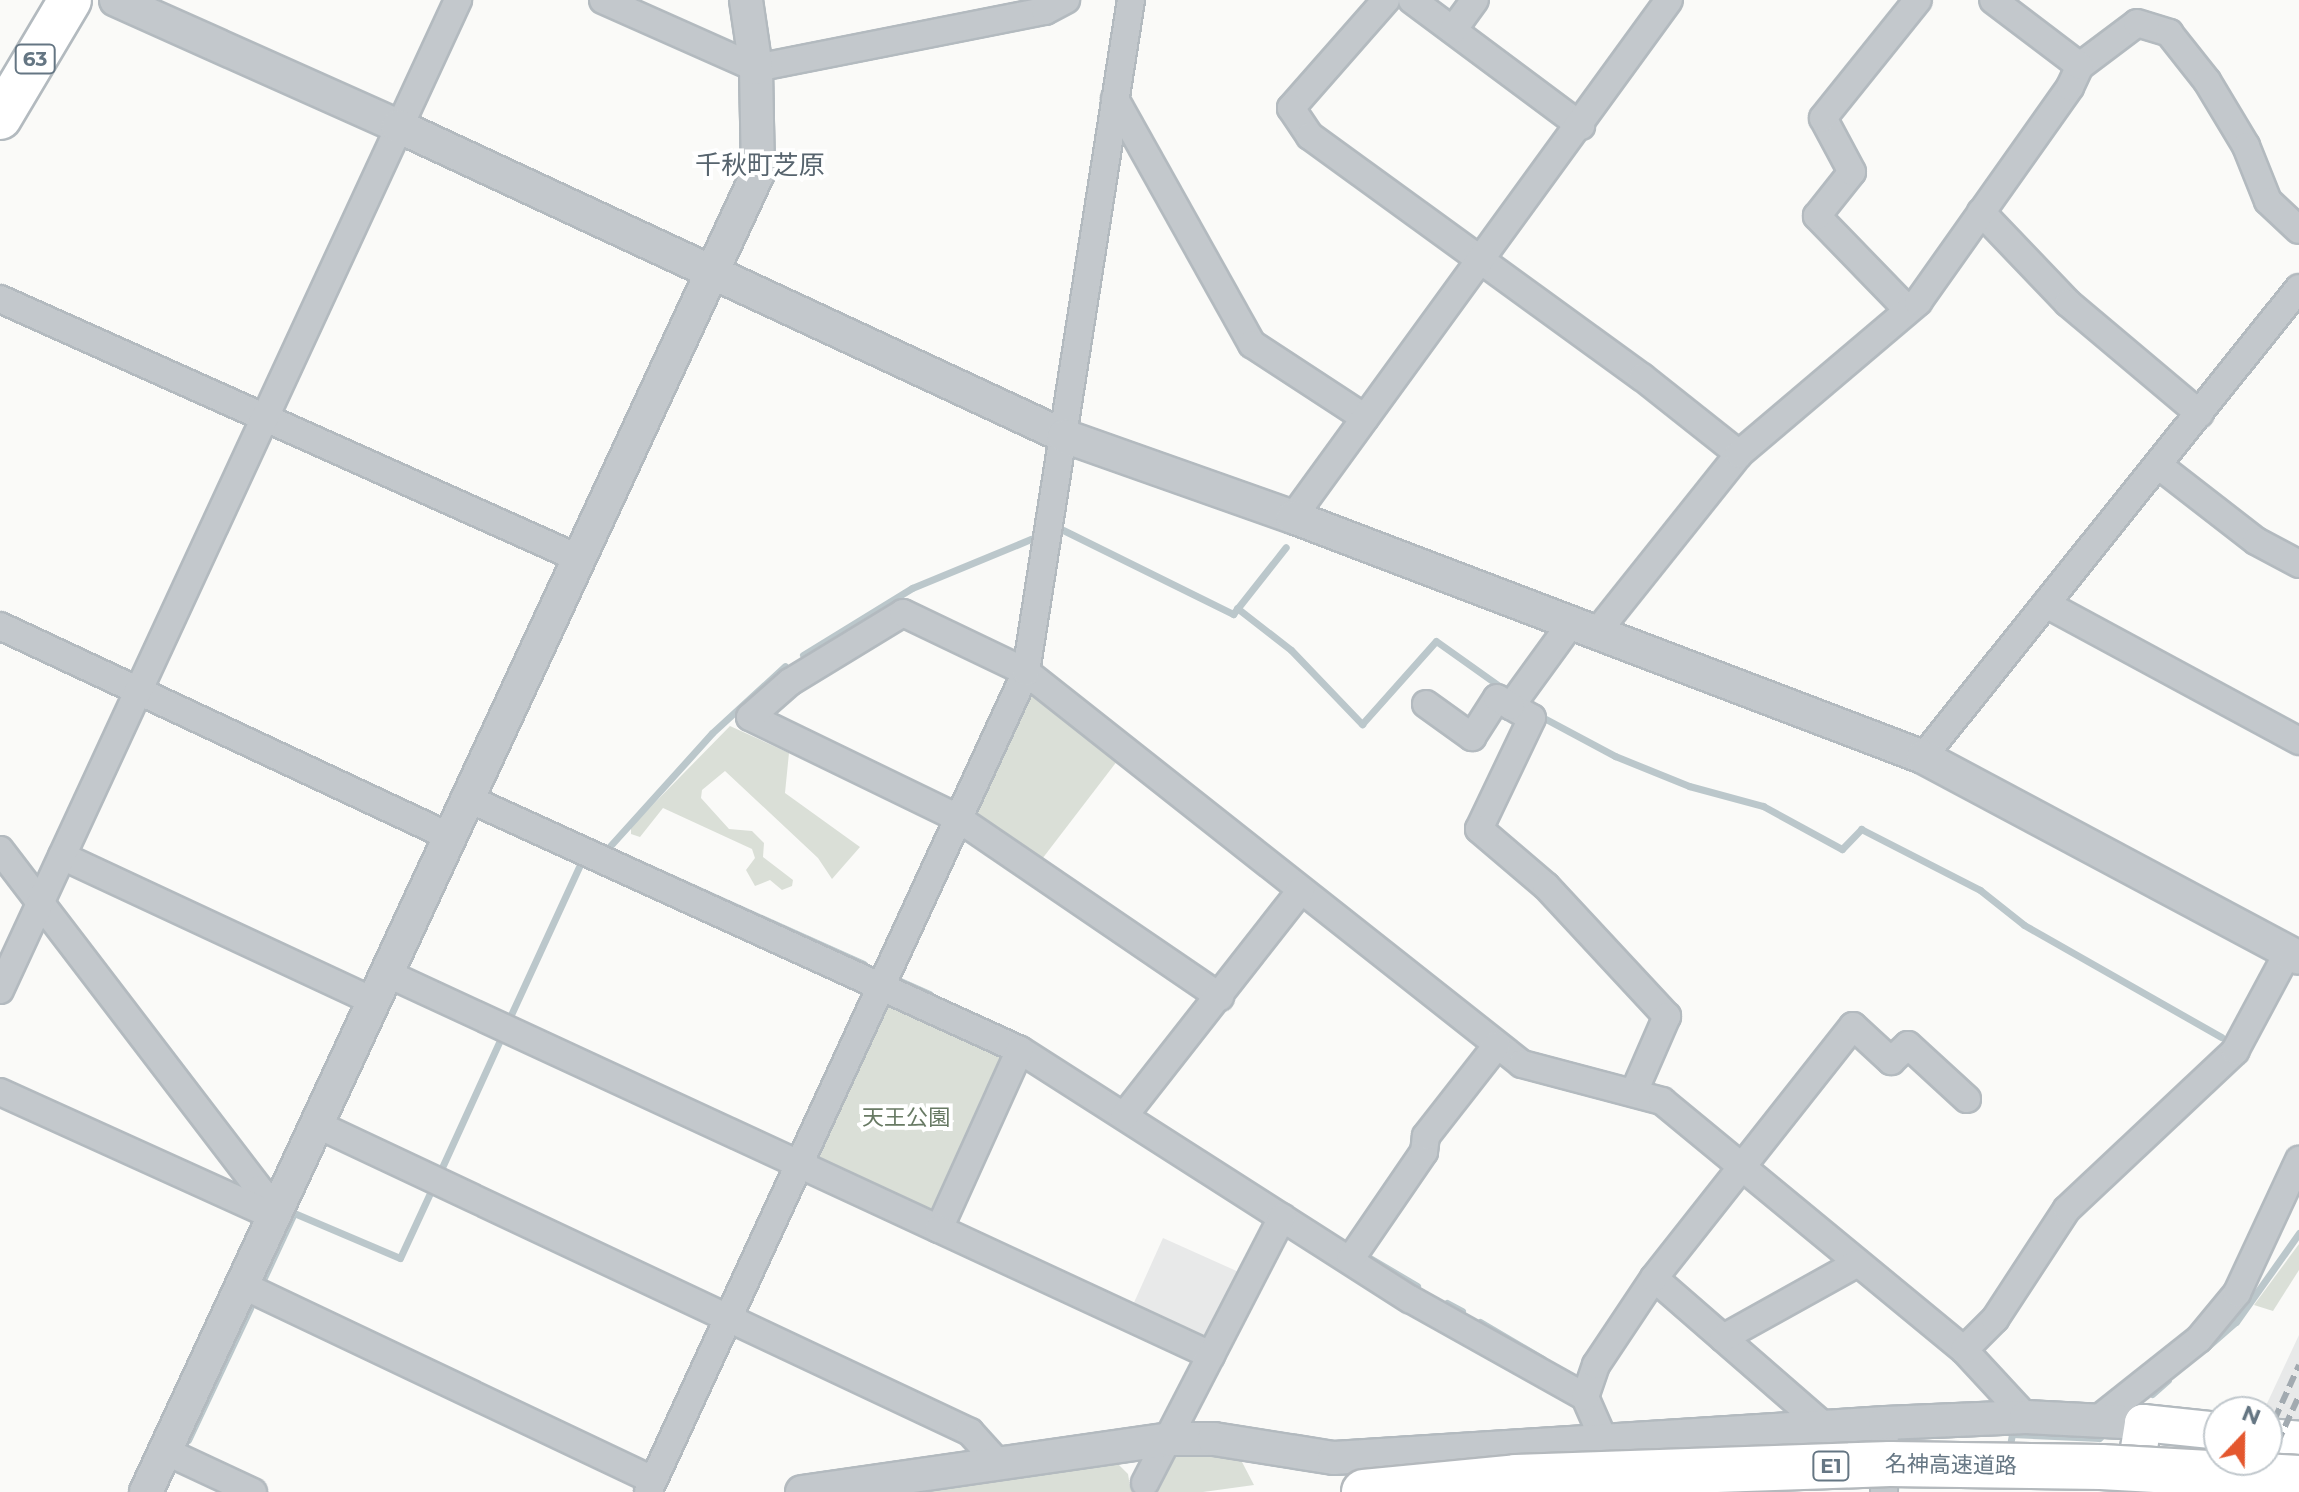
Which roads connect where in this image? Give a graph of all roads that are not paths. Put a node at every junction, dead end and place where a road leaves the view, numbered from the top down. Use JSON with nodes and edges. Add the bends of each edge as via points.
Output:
{"nodes":[{"id":1,"x":70,"y":0,"type":"edge"},
{"id":2,"x":116,"y":0,"type":"edge"},
{"id":3,"x":458,"y":0,"type":"edge"},
{"id":4,"x":603,"y":0,"type":"edge"},
{"id":5,"x":746,"y":0,"type":"edge"},
{"id":6,"x":1066,"y":0,"type":"edge"},
{"id":7,"x":1131,"y":0,"type":"edge"},
{"id":8,"x":1386,"y":0,"type":"edge"},
{"id":9,"x":1412,"y":0,"type":"edge"},
{"id":10,"x":1475,"y":0,"type":"edge"},
{"id":11,"x":1669,"y":0,"type":"edge"},
{"id":12,"x":1918,"y":0,"type":"edge"},
{"id":13,"x":1993,"y":0,"type":"edge"},
{"id":14,"x":1453,"y":30,"type":"junction"},
{"id":15,"x":2080,"y":66,"type":"junction"},
{"id":16,"x":756,"y":68,"type":"junction"},
{"id":17,"x":1115,"y":99,"type":"junction"},
{"id":18,"x":0,"y":118,"type":"edge"},
{"id":19,"x":398,"y":126,"type":"junction"},
{"id":20,"x":1581,"y":126,"type":"junction"},
{"id":21,"x":1981,"y":212,"type":"junction"},
{"id":22,"x":2299,"y":230,"type":"edge"},
{"id":23,"x":1480,"y":257,"type":"junction"},
{"id":24,"x":710,"y":271,"type":"junction"},
{"id":25,"x":2299,"y":288,"type":"edge"},
{"id":26,"x":0,"y":299,"type":"edge"},
{"id":27,"x":1908,"y":310,"type":"junction"},
{"id":28,"x":2200,"y":414,"type":"junction"},
{"id":29,"x":265,"y":417,"type":"junction"},
{"id":30,"x":1365,"y":418,"type":"junction"},
{"id":31,"x":1064,"y":436,"type":"junction"},
{"id":32,"x":1739,"y":454,"type":"junction"},
{"id":33,"x":2158,"y":465,"type":"junction"},
{"id":34,"x":1293,"y":517,"type":"junction"},
{"id":35,"x":578,"y":558,"type":"junction"},
{"id":36,"x":2299,"y":564,"type":"edge"},
{"id":37,"x":2046,"y":604,"type":"junction"},
{"id":38,"x":0,"y":626,"type":"edge"},
{"id":39,"x":1584,"y":627,"type":"junction"},
{"id":40,"x":1026,"y":672,"type":"junction"},
{"id":41,"x":138,"y":692,"type":"junction"},
{"id":42,"x":1426,"y":704,"type":"dead end"},
{"id":43,"x":1511,"y":706,"type":"junction"},
{"id":44,"x":2299,"y":741,"type":"edge"},
{"id":45,"x":1923,"y":757,"type":"junction"},
{"id":46,"x":467,"y":798,"type":"junction"},
{"id":47,"x":958,"y":818,"type":"junction"},
{"id":48,"x":449,"y":836,"type":"junction"},
{"id":49,"x":0,"y":850,"type":"edge"},
{"id":50,"x":62,"y":856,"type":"junction"},
{"id":51,"x":1301,"y":890,"type":"junction"},
{"id":52,"x":41,"y":901,"type":"junction"},
{"id":53,"x":2293,"y":955,"type":"edge"},
{"id":54,"x":379,"y":987,"type":"junction"},
{"id":55,"x":879,"y":987,"type":"junction"},
{"id":56,"x":0,"y":990,"type":"edge"},
{"id":57,"x":1220,"y":997,"type":"junction"},
{"id":58,"x":1497,"y":1045,"type":"junction"},
{"id":59,"x":1020,"y":1050,"type":"junction"},
{"id":60,"x":0,"y":1092,"type":"edge"},
{"id":61,"x":1634,"y":1092,"type":"junction"},
{"id":62,"x":1967,"y":1099,"type":"dead end"},
{"id":63,"x":1124,"y":1116,"type":"junction"},
{"id":64,"x":316,"y":1124,"type":"junction"},
{"id":65,"x":2299,"y":1160,"type":"edge"},
{"id":66,"x":797,"y":1163,"type":"junction"},
{"id":67,"x":1741,"y":1166,"type":"junction"},
{"id":68,"x":273,"y":1216,"type":"junction"},
{"id":69,"x":1282,"y":1217,"type":"junction"},
{"id":70,"x":939,"y":1229,"type":"junction"},
{"id":71,"x":1350,"y":1260,"type":"junction"},
{"id":72,"x":1858,"y":1263,"type":"junction"},
{"id":73,"x":1654,"y":1278,"type":"junction"},
{"id":74,"x":242,"y":1285,"type":"junction"},
{"id":75,"x":726,"y":1316,"type":"junction"},
{"id":76,"x":1723,"y":1338,"type":"junction"},
{"id":77,"x":1964,"y":1350,"type":"junction"},
{"id":78,"x":1211,"y":1355,"type":"junction"},
{"id":79,"x":1585,"y":1397,"type":"junction"},
{"id":80,"x":2026,"y":1417,"type":"junction"},
{"id":81,"x":2097,"y":1420,"type":"junction"},
{"id":82,"x":1885,"y":1423,"type":"junction"},
{"id":83,"x":2143,"y":1423,"type":"junction"},
{"id":84,"x":1823,"y":1425,"type":"junction"},
{"id":85,"x":2203,"y":1429,"type":"edge"},
{"id":86,"x":1603,"y":1438,"type":"junction"},
{"id":87,"x":1168,"y":1439,"type":"junction"},
{"id":88,"x":1503,"y":1445,"type":"junction"},
{"id":89,"x":165,"y":1451,"type":"junction"},
{"id":90,"x":998,"y":1463,"type":"junction"},
{"id":91,"x":2299,"y":1478,"type":"edge"},
{"id":92,"x":1145,"y":1483,"type":"dead end"},
{"id":93,"x":649,"y":1485,"type":"edge"},
{"id":94,"x":146,"y":1492,"type":"edge"},
{"id":95,"x":253,"y":1492,"type":"edge"},
{"id":96,"x":802,"y":1492,"type":"edge"},
{"id":97,"x":1364,"y":1492,"type":"edge"},
{"id":98,"x":1505,"y":1492,"type":"edge"},
{"id":99,"x":1884,"y":1492,"type":"edge"},
{"id":100,"x":2132,"y":1492,"type":"edge"}],
"edges":[{"from":1,"to":18,"type":"main road","number":"63"},
{"from":2,"to":19,"type":"street"},
{"from":3,"to":19,"type":"street"},
{"from":4,"to":16,"type":"street"},
{"from":5,"to":16,"type":"street"},
{"from":6,"to":16,"type":"street","via":[[1045,11]]},
{"from":7,"to":17,"type":"street"},
{"from":8,"to":23,"type":"street","via":[[1291,108],[1310,136]]},
{"from":9,"to":14,"type":"street"},
{"from":10,"to":14,"type":"street"},
{"from":11,"to":20,"type":"street"},
{"from":12,"to":27,"type":"street","via":[[1823,118],[1852,172],[1817,216]]},
{"from":13,"to":15,"type":"street"},
{"from":14,"to":20,"type":"street"},
{"from":15,"to":21,"type":"street"},
{"from":15,"to":22,"type":"street","via":[[2137,23],[2169,33],[2239,133],[2268,201]]},
{"from":16,"to":24,"type":"street","via":[[758,173]]},
{"from":17,"to":30,"type":"street","via":[[1252,344]]},
{"from":17,"to":31,"type":"street"},
{"from":19,"to":24,"type":"street"},
{"from":19,"to":29,"type":"street"},
{"from":20,"to":23,"type":"street"},
{"from":21,"to":27,"type":"street"},
{"from":21,"to":28,"type":"street","via":[[2068,303]]},
{"from":23,"to":30,"type":"street"},
{"from":23,"to":32,"type":"street"},
{"from":24,"to":31,"type":"street"},
{"from":24,"to":35,"type":"street"},
{"from":25,"to":28,"type":"street"},
{"from":26,"to":29,"type":"street"},
{"from":27,"to":32,"type":"street"},
{"from":28,"to":33,"type":"street"},
{"from":29,"to":35,"type":"street"},
{"from":29,"to":41,"type":"street"},
{"from":30,"to":34,"type":"street"},
{"from":31,"to":34,"type":"street"},
{"from":31,"to":40,"type":"street"},
{"from":32,"to":39,"type":"street"},
{"from":33,"to":36,"type":"street","via":[[2256,541]]},
{"from":33,"to":37,"type":"street"},
{"from":34,"to":39,"type":"street"},
{"from":35,"to":46,"type":"street"},
{"from":37,"to":44,"type":"street"},
{"from":37,"to":45,"type":"street"},
{"from":38,"to":41,"type":"street"},
{"from":39,"to":43,"type":"street"},
{"from":39,"to":45,"type":"street"},
{"from":40,"to":47,"type":"street"},
{"from":40,"to":47,"type":"street","via":[[903,613],[790,682],[750,717]]},
{"from":40,"to":51,"type":"street"},
{"from":41,"to":48,"type":"street"},
{"from":41,"to":50,"type":"street"},
{"from":42,"to":43,"type":"street","via":[[1472,737],[1497,698]]},
{"from":43,"to":61,"type":"street","via":[[1532,718],[1479,829],[1546,886],[1667,1016]]},
{"from":45,"to":53,"type":"street"},
{"from":46,"to":48,"type":"street"},
{"from":46,"to":55,"type":"street"},
{"from":47,"to":55,"type":"street"},
{"from":47,"to":57,"type":"street"},
{"from":48,"to":54,"type":"street"},
{"from":49,"to":52,"type":"street"},
{"from":50,"to":52,"type":"street"},
{"from":50,"to":54,"type":"street"},
{"from":51,"to":57,"type":"street"},
{"from":51,"to":58,"type":"street"},
{"from":52,"to":56,"type":"street"},
{"from":52,"to":68,"type":"street","via":[[259,1189]]},
{"from":53,"to":77,"type":"street","via":[[2235,1051],[2067,1209],[1995,1319]]},
{"from":54,"to":64,"type":"street"},
{"from":54,"to":66,"type":"street"},
{"from":55,"to":59,"type":"street"},
{"from":55,"to":66,"type":"street"},
{"from":57,"to":63,"type":"street"},
{"from":58,"to":61,"type":"street","via":[[1522,1064]]},
{"from":58,"to":71,"type":"street","via":[[1426,1136],[1424,1152]]},
{"from":59,"to":63,"type":"street"},
{"from":59,"to":70,"type":"street"},
{"from":60,"to":68,"type":"street"},
{"from":61,"to":67,"type":"street","via":[[1662,1101]]},
{"from":62,"to":67,"type":"street","via":[[1908,1045],[1891,1061],[1853,1026]]},
{"from":63,"to":69,"type":"street"},
{"from":64,"to":68,"type":"street"},
{"from":64,"to":75,"type":"street"},
{"from":65,"to":81,"type":"street","via":[[2237,1293],[2199,1339]]},
{"from":66,"to":70,"type":"street"},
{"from":66,"to":75,"type":"street"},
{"from":67,"to":72,"type":"street"},
{"from":67,"to":73,"type":"street"},
{"from":68,"to":74,"type":"street"},
{"from":69,"to":71,"type":"street"},
{"from":69,"to":78,"type":"street"},
{"from":70,"to":78,"type":"street"},
{"from":71,"to":79,"type":"street"},
{"from":72,"to":76,"type":"street"},
{"from":72,"to":77,"type":"street"},
{"from":73,"to":76,"type":"street"},
{"from":73,"to":79,"type":"street","via":[[1596,1365]]},
{"from":74,"to":89,"type":"street"},
{"from":74,"to":93,"type":"street"},
{"from":75,"to":90,"type":"street","via":[[970,1432]]},
{"from":75,"to":93,"type":"street"},
{"from":76,"to":84,"type":"street"},
{"from":77,"to":80,"type":"street"},
{"from":78,"to":87,"type":"street"},
{"from":79,"to":86,"type":"street"},
{"from":80,"to":81,"type":"street"},
{"from":80,"to":82,"type":"street"},
{"from":81,"to":83,"type":"street"},
{"from":82,"to":84,"type":"street"},
{"from":82,"to":99,"type":"street"},
{"from":83,"to":85,"type":"main road"},
{"from":83,"to":100,"type":"main road"},
{"from":84,"to":86,"type":"street"},
{"from":86,"to":88,"type":"street"},
{"from":87,"to":88,"type":"street","via":[[1214,1439],[1334,1458]]},
{"from":87,"to":90,"type":"street"},
{"from":87,"to":92,"type":"street"},
{"from":88,"to":98,"type":"street"},
{"from":89,"to":94,"type":"street"},
{"from":89,"to":95,"type":"street"},
{"from":90,"to":96,"type":"street"},
{"from":91,"to":97,"type":"highway","name":"名神高速道路","number":"E1","bridge":true,"via":[[2101,1467],[1890,1464],[1516,1477]]}]}
